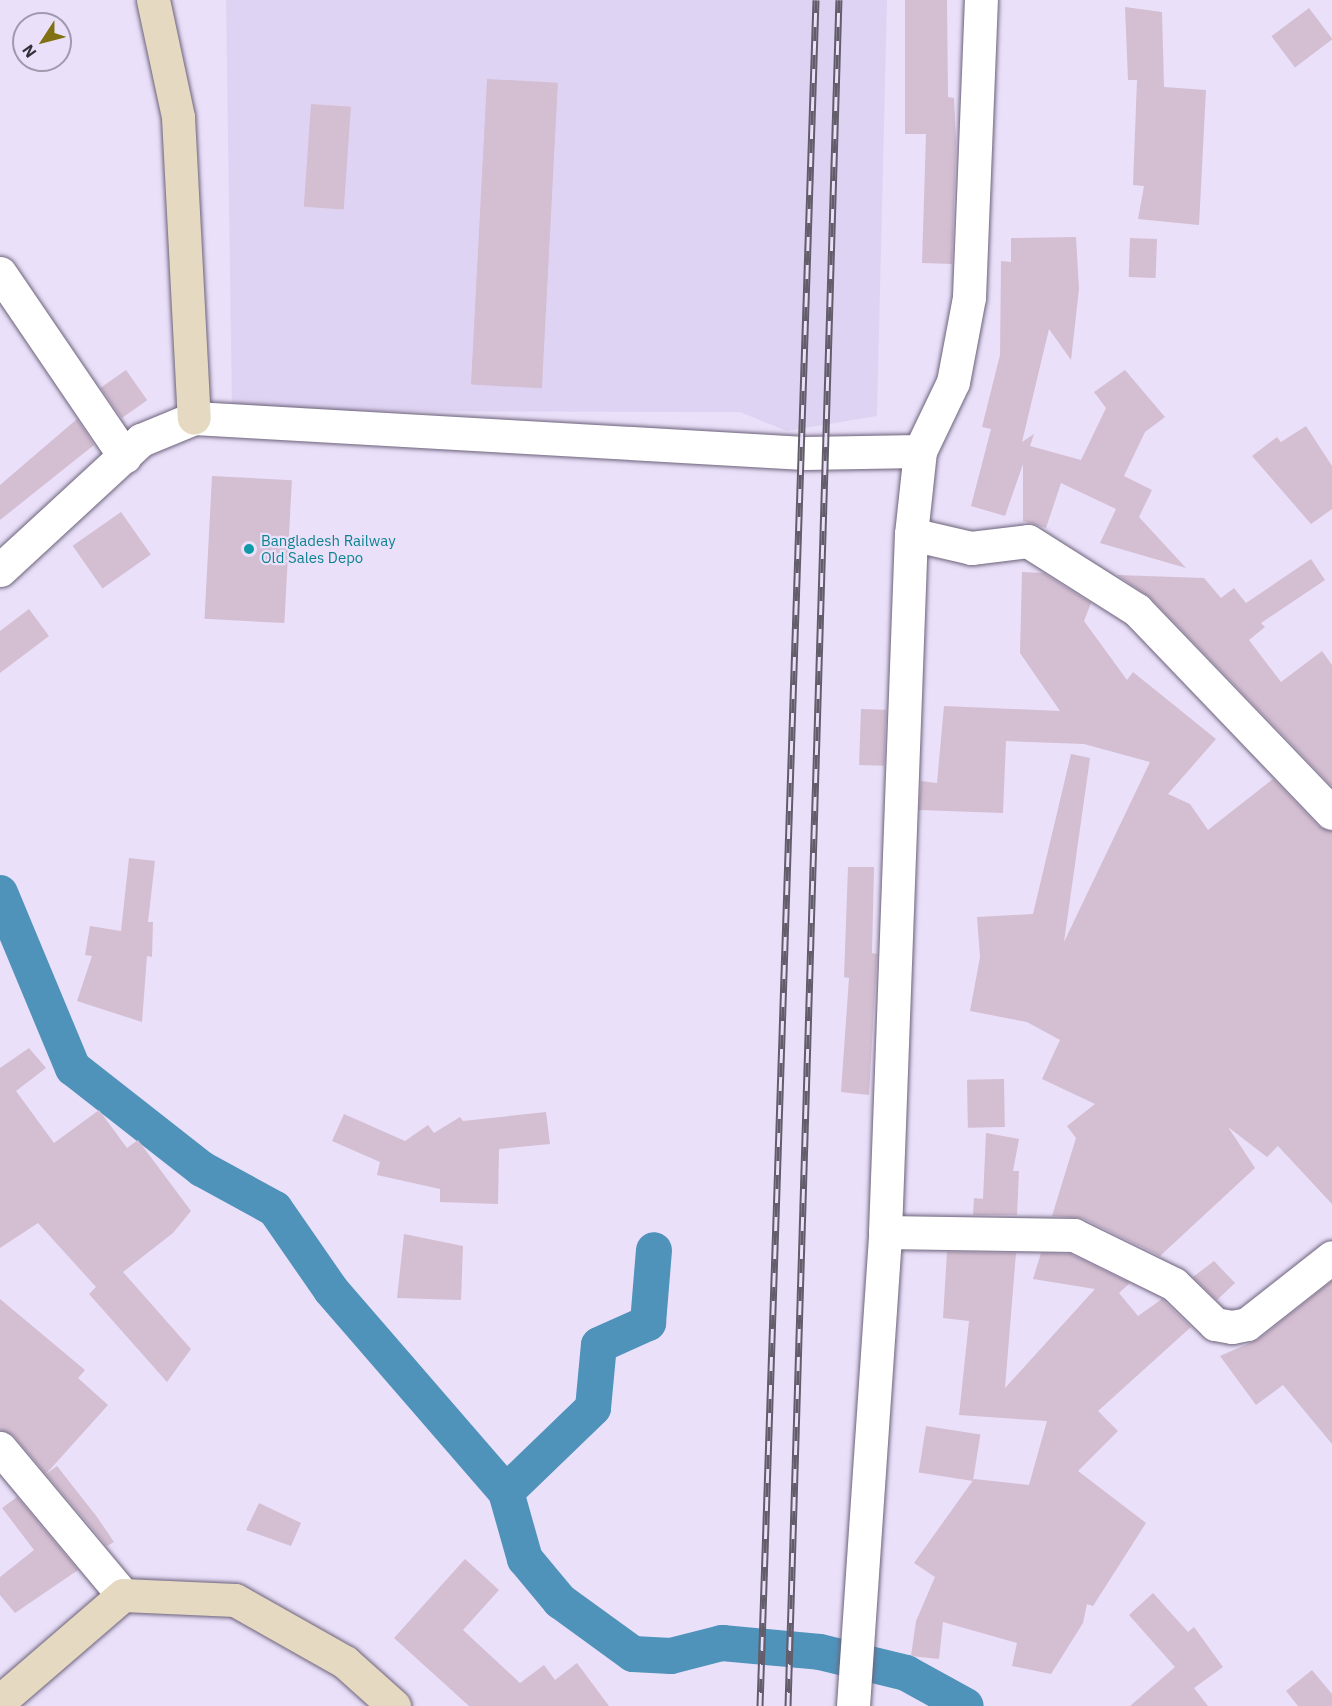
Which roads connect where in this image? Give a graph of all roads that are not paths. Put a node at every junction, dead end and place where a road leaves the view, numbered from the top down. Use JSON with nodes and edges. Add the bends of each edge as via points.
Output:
{"nodes":[{"id":1,"x":153,"y":0,"type":"edge"},
{"id":2,"x":981,"y":0,"type":"edge"},
{"id":3,"x":0,"y":273,"type":"edge"},
{"id":4,"x":194,"y":418,"type":"junction"},
{"id":5,"x":920,"y":451,"type":"junction"},
{"id":6,"x":125,"y":457,"type":"junction"},
{"id":7,"x":912,"y":534,"type":"junction"},
{"id":8,"x":0,"y":570,"type":"edge"},
{"id":9,"x":1332,"y":813,"type":"edge"},
{"id":10,"x":885,"y":1232,"type":"junction"},
{"id":11,"x":1332,"y":1257,"type":"edge"},
{"id":12,"x":0,"y":1448,"type":"edge"},
{"id":13,"x":123,"y":1595,"type":"junction"},
{"id":14,"x":0,"y":1701,"type":"edge"},
{"id":15,"x":394,"y":1706,"type":"edge"},
{"id":16,"x":853,"y":1706,"type":"edge"}],
"edges":[{"from":1,"to":4,"type":"main road","via":[[178,117]]},
{"from":2,"to":5,"type":"street","via":[[969,297],[953,382]]},
{"from":3,"to":6,"type":"street"},
{"from":4,"to":5,"type":"street","via":[[804,453]]},
{"from":4,"to":6,"type":"street","via":[[141,440]]},
{"from":5,"to":7,"type":"street"},
{"from":6,"to":8,"type":"street"},
{"from":7,"to":9,"type":"street","via":[[970,548],[1028,541],[1137,610]]},
{"from":7,"to":10,"type":"street"},
{"from":10,"to":11,"type":"street","via":[[1074,1235],[1174,1284],[1215,1324],[1232,1327],[1247,1324]]},
{"from":10,"to":16,"type":"street","via":[[862,1628]]},
{"from":12,"to":13,"type":"street"},
{"from":13,"to":14,"type":"main road"},
{"from":13,"to":15,"type":"main road","via":[[234,1600],[345,1662]]}]}
